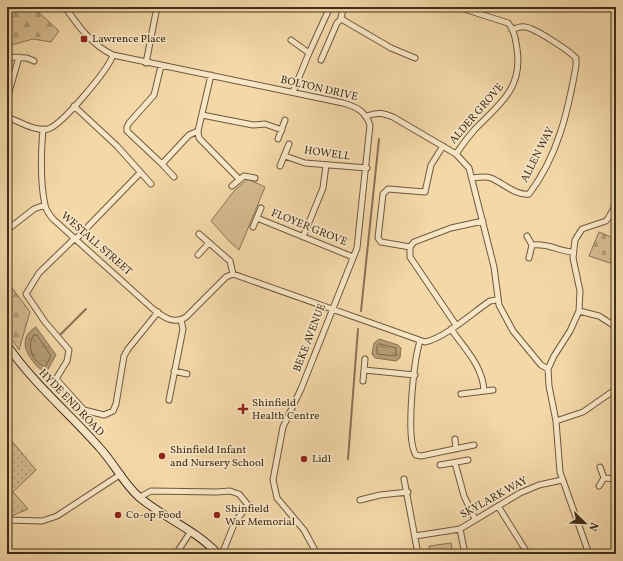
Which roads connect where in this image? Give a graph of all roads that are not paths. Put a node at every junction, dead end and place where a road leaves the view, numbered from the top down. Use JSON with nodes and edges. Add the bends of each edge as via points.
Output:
{"nodes":[{"id":1,"x":65,"y":7,"type":"edge"},
{"id":2,"x":157,"y":7,"type":"edge"},
{"id":3,"x":330,"y":7,"type":"edge"},
{"id":4,"x":344,"y":7,"type":"edge"},
{"id":5,"x":458,"y":7,"type":"edge"},
{"id":6,"x":342,"y":18,"type":"junction"},
{"id":7,"x":512,"y":30,"type":"junction"},
{"id":8,"x":291,"y":40,"type":"dead end"},
{"id":9,"x":309,"y":53,"type":"junction"},
{"id":10,"x":113,"y":55,"type":"junction"},
{"id":11,"x":10,"y":57,"type":"dead end"},
{"id":12,"x":20,"y":57,"type":"junction"},
{"id":13,"x":415,"y":58,"type":"dead end"},
{"id":14,"x":321,"y":60,"type":"dead end"},
{"id":15,"x":34,"y":61,"type":"dead end"},
{"id":16,"x":146,"y":63,"type":"junction"},
{"id":17,"x":161,"y":66,"type":"junction"},
{"id":18,"x":211,"y":75,"type":"junction"},
{"id":19,"x":293,"y":92,"type":"junction"},
{"id":20,"x":7,"y":99,"type":"edge"},
{"id":21,"x":74,"y":106,"type":"junction"},
{"id":22,"x":202,"y":115,"type":"junction"},
{"id":23,"x":367,"y":116,"type":"junction"},
{"id":24,"x":7,"y":117,"type":"edge"},
{"id":25,"x":285,"y":120,"type":"dead end"},
{"id":26,"x":43,"y":129,"type":"junction"},
{"id":27,"x":282,"y":130,"type":"junction"},
{"id":28,"x":198,"y":131,"type":"junction"},
{"id":29,"x":278,"y":139,"type":"dead end"},
{"id":30,"x":289,"y":144,"type":"dead end"},
{"id":31,"x":443,"y":146,"type":"junction"},
{"id":32,"x":456,"y":154,"type":"junction"},
{"id":33,"x":284,"y":156,"type":"junction"},
{"id":34,"x":162,"y":164,"type":"junction"},
{"id":35,"x":326,"y":165,"type":"junction"},
{"id":36,"x":280,"y":166,"type":"dead end"},
{"id":37,"x":366,"y":168,"type":"junction"},
{"id":38,"x":140,"y":173,"type":"junction"},
{"id":39,"x":174,"y":178,"type":"dead end"},
{"id":40,"x":255,"y":178,"type":"dead end"},
{"id":41,"x":473,"y":178,"type":"junction"},
{"id":42,"x":239,"y":179,"type":"junction"},
{"id":43,"x":150,"y":184,"type":"dead end"},
{"id":44,"x":232,"y":186,"type":"dead end"},
{"id":45,"x":616,"y":188,"type":"edge"},
{"id":46,"x":616,"y":199,"type":"edge"},
{"id":47,"x":45,"y":205,"type":"junction"},
{"id":48,"x":261,"y":208,"type":"dead end"},
{"id":49,"x":257,"y":218,"type":"junction"},
{"id":50,"x":483,"y":221,"type":"junction"},
{"id":51,"x":253,"y":227,"type":"dead end"},
{"id":52,"x":7,"y":230,"type":"edge"},
{"id":53,"x":199,"y":234,"type":"dead end"},
{"id":54,"x":527,"y":236,"type":"dead end"},
{"id":55,"x":303,"y":237,"type":"junction"},
{"id":56,"x":76,"y":238,"type":"junction"},
{"id":57,"x":208,"y":244,"type":"junction"},
{"id":58,"x":532,"y":245,"type":"junction"},
{"id":59,"x":410,"y":247,"type":"junction"},
{"id":60,"x":573,"y":252,"type":"junction"},
{"id":61,"x":198,"y":255,"type":"dead end"},
{"id":62,"x":354,"y":257,"type":"junction"},
{"id":63,"x":529,"y":258,"type":"dead end"},
{"id":64,"x":233,"y":274,"type":"junction"},
{"id":65,"x":497,"y":300,"type":"junction"},
{"id":66,"x":332,"y":308,"type":"junction"},
{"id":67,"x":578,"y":311,"type":"junction"},
{"id":68,"x":158,"y":312,"type":"junction"},
{"id":69,"x":181,"y":320,"type":"junction"},
{"id":70,"x":456,"y":325,"type":"junction"},
{"id":71,"x":616,"y":327,"type":"edge"},
{"id":72,"x":451,"y":329,"type":"junction"},
{"id":73,"x":420,"y":341,"type":"junction"},
{"id":74,"x":7,"y":345,"type":"edge"},
{"id":75,"x":365,"y":359,"type":"dead end"},
{"id":76,"x":364,"y":370,"type":"junction"},
{"id":77,"x":548,"y":370,"type":"junction"},
{"id":78,"x":174,"y":371,"type":"junction"},
{"id":79,"x":187,"y":374,"type":"dead end"},
{"id":80,"x":415,"y":375,"type":"junction"},
{"id":81,"x":363,"y":381,"type":"dead end"},
{"id":82,"x":616,"y":389,"type":"edge"},
{"id":83,"x":493,"y":390,"type":"dead end"},
{"id":84,"x":484,"y":391,"type":"junction"},
{"id":85,"x":461,"y":394,"type":"dead end"},
{"id":86,"x":169,"y":400,"type":"dead end"},
{"id":87,"x":556,"y":421,"type":"junction"},
{"id":88,"x":455,"y":439,"type":"dead end"},
{"id":89,"x":474,"y":445,"type":"dead end"},
{"id":90,"x":456,"y":449,"type":"junction"},
{"id":91,"x":468,"y":460,"type":"dead end"},
{"id":92,"x":455,"y":463,"type":"junction"},
{"id":93,"x":440,"y":465,"type":"dead end"},
{"id":94,"x":600,"y":467,"type":"dead end"},
{"id":95,"x":121,"y":474,"type":"junction"},
{"id":96,"x":604,"y":478,"type":"junction"},
{"id":97,"x":616,"y":478,"type":"edge"},
{"id":98,"x":404,"y":479,"type":"dead end"},
{"id":99,"x":562,"y":480,"type":"junction"},
{"id":100,"x":599,"y":486,"type":"dead end"},
{"id":101,"x":408,"y":492,"type":"junction"},
{"id":102,"x":140,"y":497,"type":"junction"},
{"id":103,"x":360,"y":500,"type":"dead end"},
{"id":104,"x":498,"y":506,"type":"junction"},
{"id":105,"x":475,"y":519,"type":"junction"},
{"id":106,"x":7,"y":520,"type":"edge"},
{"id":107,"x":460,"y":529,"type":"junction"},
{"id":108,"x":191,"y":531,"type":"junction"},
{"id":109,"x":415,"y":536,"type":"junction"},
{"id":110,"x":176,"y":554,"type":"edge"},
{"id":111,"x":218,"y":554,"type":"edge"},
{"id":112,"x":222,"y":554,"type":"edge"},
{"id":113,"x":316,"y":554,"type":"edge"},
{"id":114,"x":418,"y":554,"type":"edge"},
{"id":115,"x":465,"y":554,"type":"edge"},
{"id":116,"x":528,"y":554,"type":"edge"},
{"id":117,"x":589,"y":554,"type":"edge"}],
"edges":[{"from":1,"to":10,"type":"street","name":"BOLTON DRIVE","via":[[95,44]]},
{"from":2,"to":16,"type":"street"},
{"from":3,"to":9,"type":"street"},
{"from":4,"to":6,"type":"street"},
{"from":5,"to":7,"type":"street","via":[[502,20],[508,23]]},
{"from":6,"to":13,"type":"street","via":[[391,48]]},
{"from":6,"to":14,"type":"street","via":[[337,23]]},
{"from":7,"to":32,"type":"street","name":"ALDER GROVE","via":[[519,64],[513,88]]},
{"from":7,"to":41,"type":"street","name":"ALLEN WAY","via":[[518,27],[529,28],[568,50],[576,58],[563,127],[551,156],[529,194],[510,188],[490,177]]},
{"from":8,"to":9,"type":"street"},
{"from":9,"to":19,"type":"street"},
{"from":10,"to":16,"type":"street","name":"BOLTON DRIVE"},
{"from":10,"to":21,"type":"street","via":[[104,72]]},
{"from":11,"to":12,"type":"street"},
{"from":12,"to":15,"type":"street"},
{"from":12,"to":20,"type":"street"},
{"from":16,"to":17,"type":"street","name":"BOLTON DRIVE"},
{"from":17,"to":18,"type":"street","name":"BOLTON DRIVE"},
{"from":17,"to":34,"type":"street","via":[[154,95],[127,127],[130,135]]},
{"from":18,"to":19,"type":"street","name":"BOLTON DRIVE"},
{"from":18,"to":22,"type":"street"},
{"from":19,"to":23,"type":"street","name":"BOLTON DRIVE","via":[[353,106]]},
{"from":21,"to":26,"type":"street","via":[[53,127]]},
{"from":21,"to":38,"type":"street","via":[[117,146]]},
{"from":22,"to":27,"type":"street","via":[[253,125],[265,124]]},
{"from":22,"to":28,"type":"street"},
{"from":23,"to":31,"type":"street","name":"BOLTON DRIVE","via":[[382,113],[393,117]]},
{"from":23,"to":37,"type":"street","name":"BEKE AVENUE","via":[[370,125]]},
{"from":24,"to":26,"type":"street"},
{"from":25,"to":27,"type":"street"},
{"from":26,"to":47,"type":"street","name":"WESTALL STREET"},
{"from":27,"to":29,"type":"street"},
{"from":28,"to":34,"type":"street","via":[[189,135]]},
{"from":28,"to":42,"type":"street","via":[[203,142]]},
{"from":30,"to":33,"type":"street","name":"HOWELL"},
{"from":31,"to":32,"type":"street","name":"BOLTON DRIVE"},
{"from":31,"to":59,"type":"street","via":[[431,164],[425,192],[388,189],[383,194],[378,238],[381,242]]},
{"from":32,"to":41,"type":"street","name":"BOLTON DRIVE","via":[[469,168]]},
{"from":33,"to":35,"type":"street","name":"HOWELL","via":[[305,163]]},
{"from":33,"to":36,"type":"street","name":"HOWELL"},
{"from":34,"to":39,"type":"street"},
{"from":35,"to":37,"type":"street","name":"HOWELL"},
{"from":35,"to":55,"type":"street","via":[[323,188]]},
{"from":37,"to":62,"type":"street","name":"BEKE AVENUE","via":[[359,240]]},
{"from":38,"to":43,"type":"street"},
{"from":38,"to":56,"type":"street"},
{"from":40,"to":42,"type":"street","via":[[244,176]]},
{"from":41,"to":50,"type":"street","name":"BOLTON DRIVE"},
{"from":42,"to":44,"type":"street"},
{"from":45,"to":46,"type":"street"},
{"from":46,"to":60,"type":"street","via":[[613,212],[606,221],[582,229]]},
{"from":47,"to":52,"type":"street","via":[[34,209]]},
{"from":47,"to":56,"type":"street","name":"WESTALL STREET","via":[[53,219]]},
{"from":48,"to":49,"type":"street","name":"FLOYER GROVE"},
{"from":49,"to":51,"type":"street","name":"FLOYER GROVE"},
{"from":49,"to":55,"type":"street","name":"FLOYER GROVE"},
{"from":50,"to":59,"type":"street","via":[[451,228],[414,242]]},
{"from":50,"to":65,"type":"street","name":"BOLTON DRIVE","via":[[494,267]]},
{"from":53,"to":57,"type":"street"},
{"from":54,"to":58,"type":"street"},
{"from":55,"to":62,"type":"street","name":"FLOYER GROVE"},
{"from":56,"to":68,"type":"street","name":"WESTALL STREET"},
{"from":56,"to":68,"type":"street","via":[[39,273],[26,294],[66,346],[69,357],[56,379],[84,410],[104,414],[113,411],[124,356]]},
{"from":57,"to":61,"type":"street"},
{"from":57,"to":64,"type":"street","via":[[230,261]]},
{"from":58,"to":60,"type":"street","via":[[543,244]]},
{"from":58,"to":63,"type":"street"},
{"from":59,"to":70,"type":"street","via":[[409,253],[413,262]]},
{"from":60,"to":67,"type":"street","via":[[580,291]]},
{"from":62,"to":66,"type":"street","name":"BEKE AVENUE"},
{"from":64,"to":66,"type":"street"},
{"from":64,"to":69,"type":"street","via":[[226,277]]},
{"from":65,"to":70,"type":"street","via":[[490,301]]},
{"from":65,"to":77,"type":"street","name":"BOLTON DRIVE","via":[[513,331]]},
{"from":66,"to":73,"type":"street"},
{"from":66,"to":113,"type":"street","name":"BEKE AVENUE","via":[[280,436],[273,480],[277,498],[304,530]]},
{"from":67,"to":71,"type":"street","via":[[599,316]]},
{"from":67,"to":77,"type":"street"},
{"from":68,"to":69,"type":"street","name":"WESTALL STREET","via":[[173,320]]},
{"from":69,"to":78,"type":"street","via":[[183,329]]},
{"from":70,"to":72,"type":"street"},
{"from":72,"to":73,"type":"street","via":[[431,341]]},
{"from":72,"to":84,"type":"street","via":[[478,367]]},
{"from":73,"to":80,"type":"street"},
{"from":74,"to":95,"type":"main road","name":"HYDE END ROAD","via":[[29,375],[86,433]]},
{"from":75,"to":76,"type":"street"},
{"from":76,"to":80,"type":"street"},
{"from":76,"to":81,"type":"street"},
{"from":77,"to":87,"type":"street"},
{"from":78,"to":79,"type":"street"},
{"from":78,"to":86,"type":"street"},
{"from":80,"to":90,"type":"street","via":[[410,432],[413,451],[421,456]]},
{"from":82,"to":87,"type":"street","via":[[582,412]]},
{"from":83,"to":84,"type":"street"},
{"from":84,"to":85,"type":"street"},
{"from":87,"to":99,"type":"street"},
{"from":88,"to":90,"type":"street"},
{"from":89,"to":90,"type":"street"},
{"from":91,"to":92,"type":"street"},
{"from":92,"to":93,"type":"street"},
{"from":92,"to":105,"type":"street","via":[[464,496]]},
{"from":94,"to":96,"type":"street"},
{"from":95,"to":102,"type":"main road","name":"HYDE END ROAD","via":[[129,488]]},
{"from":95,"to":106,"type":"street","via":[[57,516],[42,521]]},
{"from":96,"to":97,"type":"street"},
{"from":96,"to":100,"type":"street"},
{"from":98,"to":101,"type":"street"},
{"from":99,"to":104,"type":"street","name":"SKYLARK WAY","via":[[534,488]]},
{"from":99,"to":117,"type":"street"},
{"from":101,"to":103,"type":"street"},
{"from":101,"to":109,"type":"street"},
{"from":102,"to":108,"type":"main road","name":"HYDE END ROAD"},
{"from":102,"to":112,"type":"street","via":[[151,491],[230,491],[239,494],[248,505],[235,522]]},
{"from":104,"to":105,"type":"street","name":"SKYLARK WAY"},
{"from":104,"to":116,"type":"street"},
{"from":105,"to":107,"type":"street","name":"SKYLARK WAY"},
{"from":107,"to":109,"type":"street","name":"SKYLARK WAY"},
{"from":107,"to":115,"type":"street","name":"SKYLARK WAY"},
{"from":108,"to":110,"type":"street"},
{"from":108,"to":111,"type":"main road","name":"HYDE END ROAD"},
{"from":109,"to":114,"type":"street"}]}
